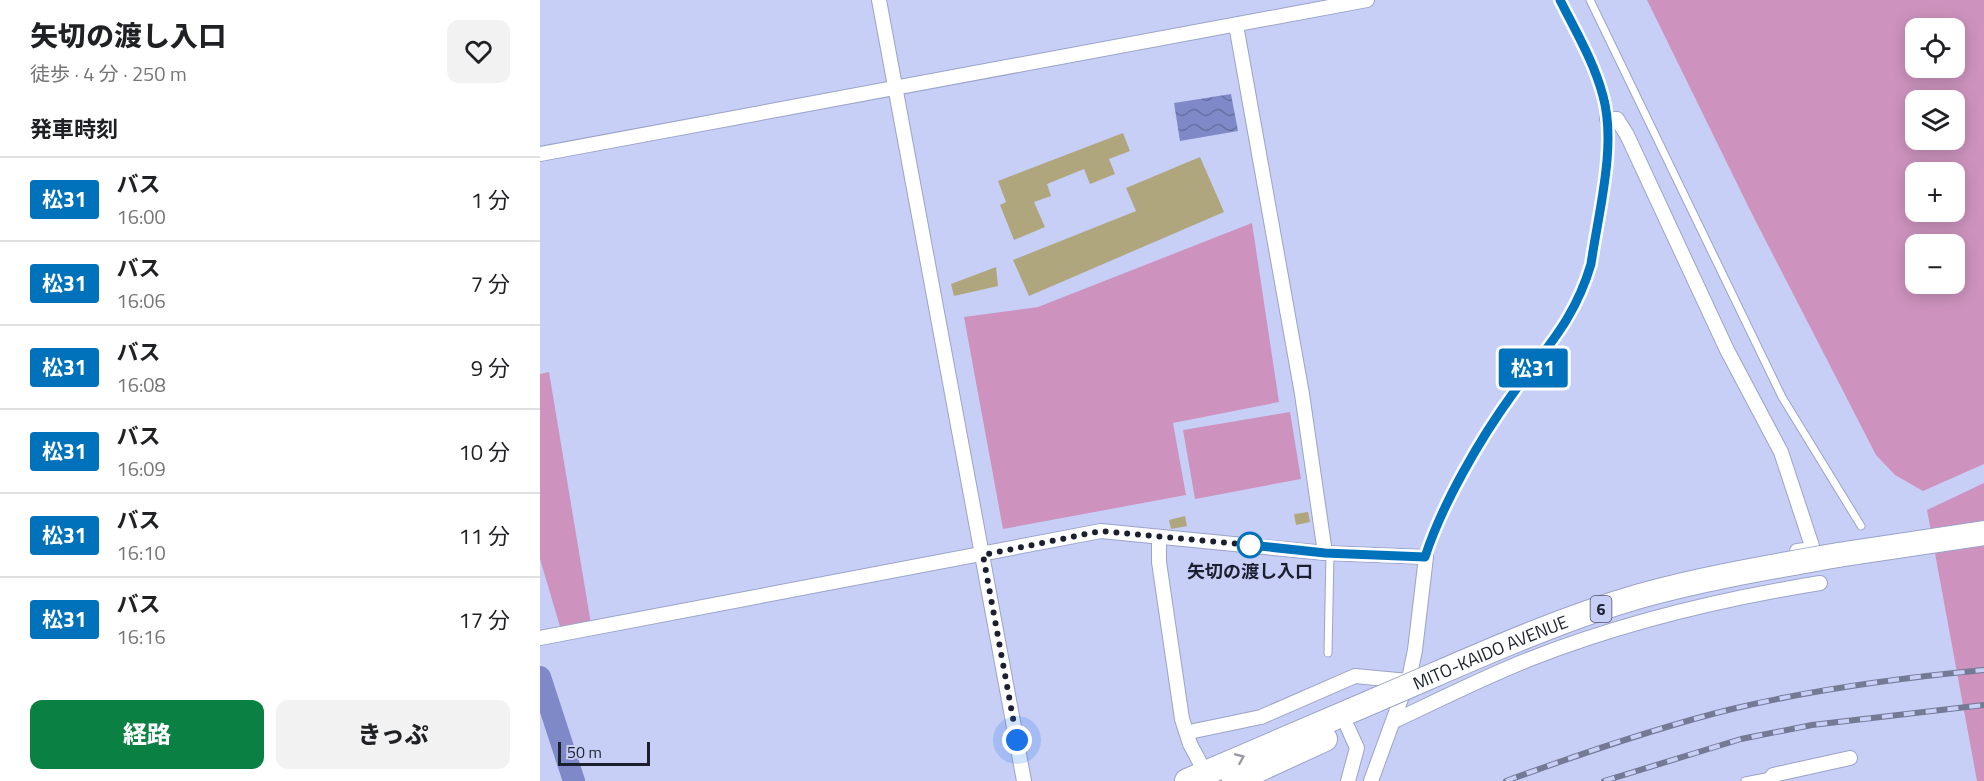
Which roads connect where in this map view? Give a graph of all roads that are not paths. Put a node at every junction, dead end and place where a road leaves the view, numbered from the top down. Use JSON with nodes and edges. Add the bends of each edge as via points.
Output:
{"nodes":[{"id":1,"x":879,"y":0,"type":"edge"},
{"id":2,"x":1367,"y":0,"type":"edge"},
{"id":3,"x":1561,"y":0,"type":"edge"},
{"id":4,"x":1590,"y":0,"type":"edge"},
{"id":5,"x":1236,"y":25,"type":"junction"},
{"id":6,"x":896,"y":89,"type":"junction"},
{"id":7,"x":1607,"y":118,"type":"junction"},
{"id":8,"x":540,"y":154,"type":"edge"},
{"id":9,"x":1861,"y":526,"type":"dead end"},
{"id":10,"x":1984,"y":533,"type":"edge"},
{"id":11,"x":1159,"y":538,"type":"junction"},
{"id":12,"x":1984,"y":546,"type":"edge"},
{"id":13,"x":1327,"y":553,"type":"junction"},
{"id":14,"x":983,"y":555,"type":"junction"},
{"id":15,"x":1883,"y":555,"type":"junction"},
{"id":16,"x":1425,"y":557,"type":"junction"},
{"id":17,"x":1820,"y":583,"type":"dead end"},
{"id":18,"x":547,"y":637,"type":"edge"},
{"id":19,"x":1328,"y":653,"type":"dead end"},
{"id":20,"x":1409,"y":678,"type":"junction"},
{"id":21,"x":1384,"y":711,"type":"junction"},
{"id":22,"x":1348,"y":728,"type":"junction"},
{"id":23,"x":1194,"y":731,"type":"dead end"},
{"id":24,"x":1850,"y":758,"type":"dead end"},
{"id":25,"x":1196,"y":777,"type":"edge"},
{"id":26,"x":1771,"y":778,"type":"edge"},
{"id":27,"x":1024,"y":781,"type":"edge"},
{"id":28,"x":1234,"y":781,"type":"edge"},
{"id":29,"x":1348,"y":781,"type":"edge"},
{"id":30,"x":1371,"y":781,"type":"edge"},
{"id":31,"x":1745,"y":781,"type":"edge"}],
"edges":[{"from":1,"to":6,"type":"street"},
{"from":2,"to":5,"type":"street"},
{"from":3,"to":7,"type":"lane","via":[[1594,68]]},
{"from":4,"to":9,"type":"lane","via":[[1782,397]]},
{"from":5,"to":6,"type":"street"},
{"from":5,"to":13,"type":"street"},
{"from":6,"to":8,"type":"street"},
{"from":6,"to":14,"type":"street"},
{"from":7,"to":16,"type":"lane","via":[[1598,215],[1585,285],[1556,340],[1514,392],[1481,442]]},
{"from":7,"to":20,"type":"street","via":[[1617,119],[1627,135],[1727,350],[1781,452],[1813,549],[1678,575],[1590,601],[1506,632]]},
{"from":10,"to":15,"type":"highway","name":"MITO-KAIDO AVENUE","number":"6"},
{"from":11,"to":13,"type":"street"},
{"from":11,"to":14,"type":"street","via":[[1101,531]]},
{"from":11,"to":25,"type":"street","via":[[1159,562],[1182,719]]},
{"from":12,"to":15,"type":"highway","name":"MITO-KAIDO AVENUE","number":"6"},
{"from":13,"to":16,"type":"street"},
{"from":13,"to":19,"type":"lane"},
{"from":14,"to":18,"type":"street"},
{"from":14,"to":27,"type":"street"},
{"from":15,"to":21,"type":"highway","name":"MITO-KAIDO AVENUE","number":"6","bridge":true,"via":[[1725,575],[1639,597],[1558,624]]},
{"from":16,"to":20,"type":"street"},
{"from":17,"to":21,"type":"street","via":[[1683,609],[1626,625]]},
{"from":20,"to":21,"type":"street"},
{"from":20,"to":23,"type":"street","via":[[1355,676],[1261,717]]},
{"from":21,"to":22,"type":"highway","name":"MITO-KAIDO AVENUE","number":"6"},
{"from":25,"to":21,"type":"highway","name":"MITO-KAIDO AVENUE","number":"6","one_way":true},
{"from":21,"to":30,"type":"street"},
{"from":22,"to":28,"type":"highway","name":"MITO-KAIDO AVENUE","number":"6"},
{"from":22,"to":29,"type":"street","via":[[1357,748]]},
{"from":24,"to":26,"type":"street"},
{"from":26,"to":31,"type":"lane"}]}
